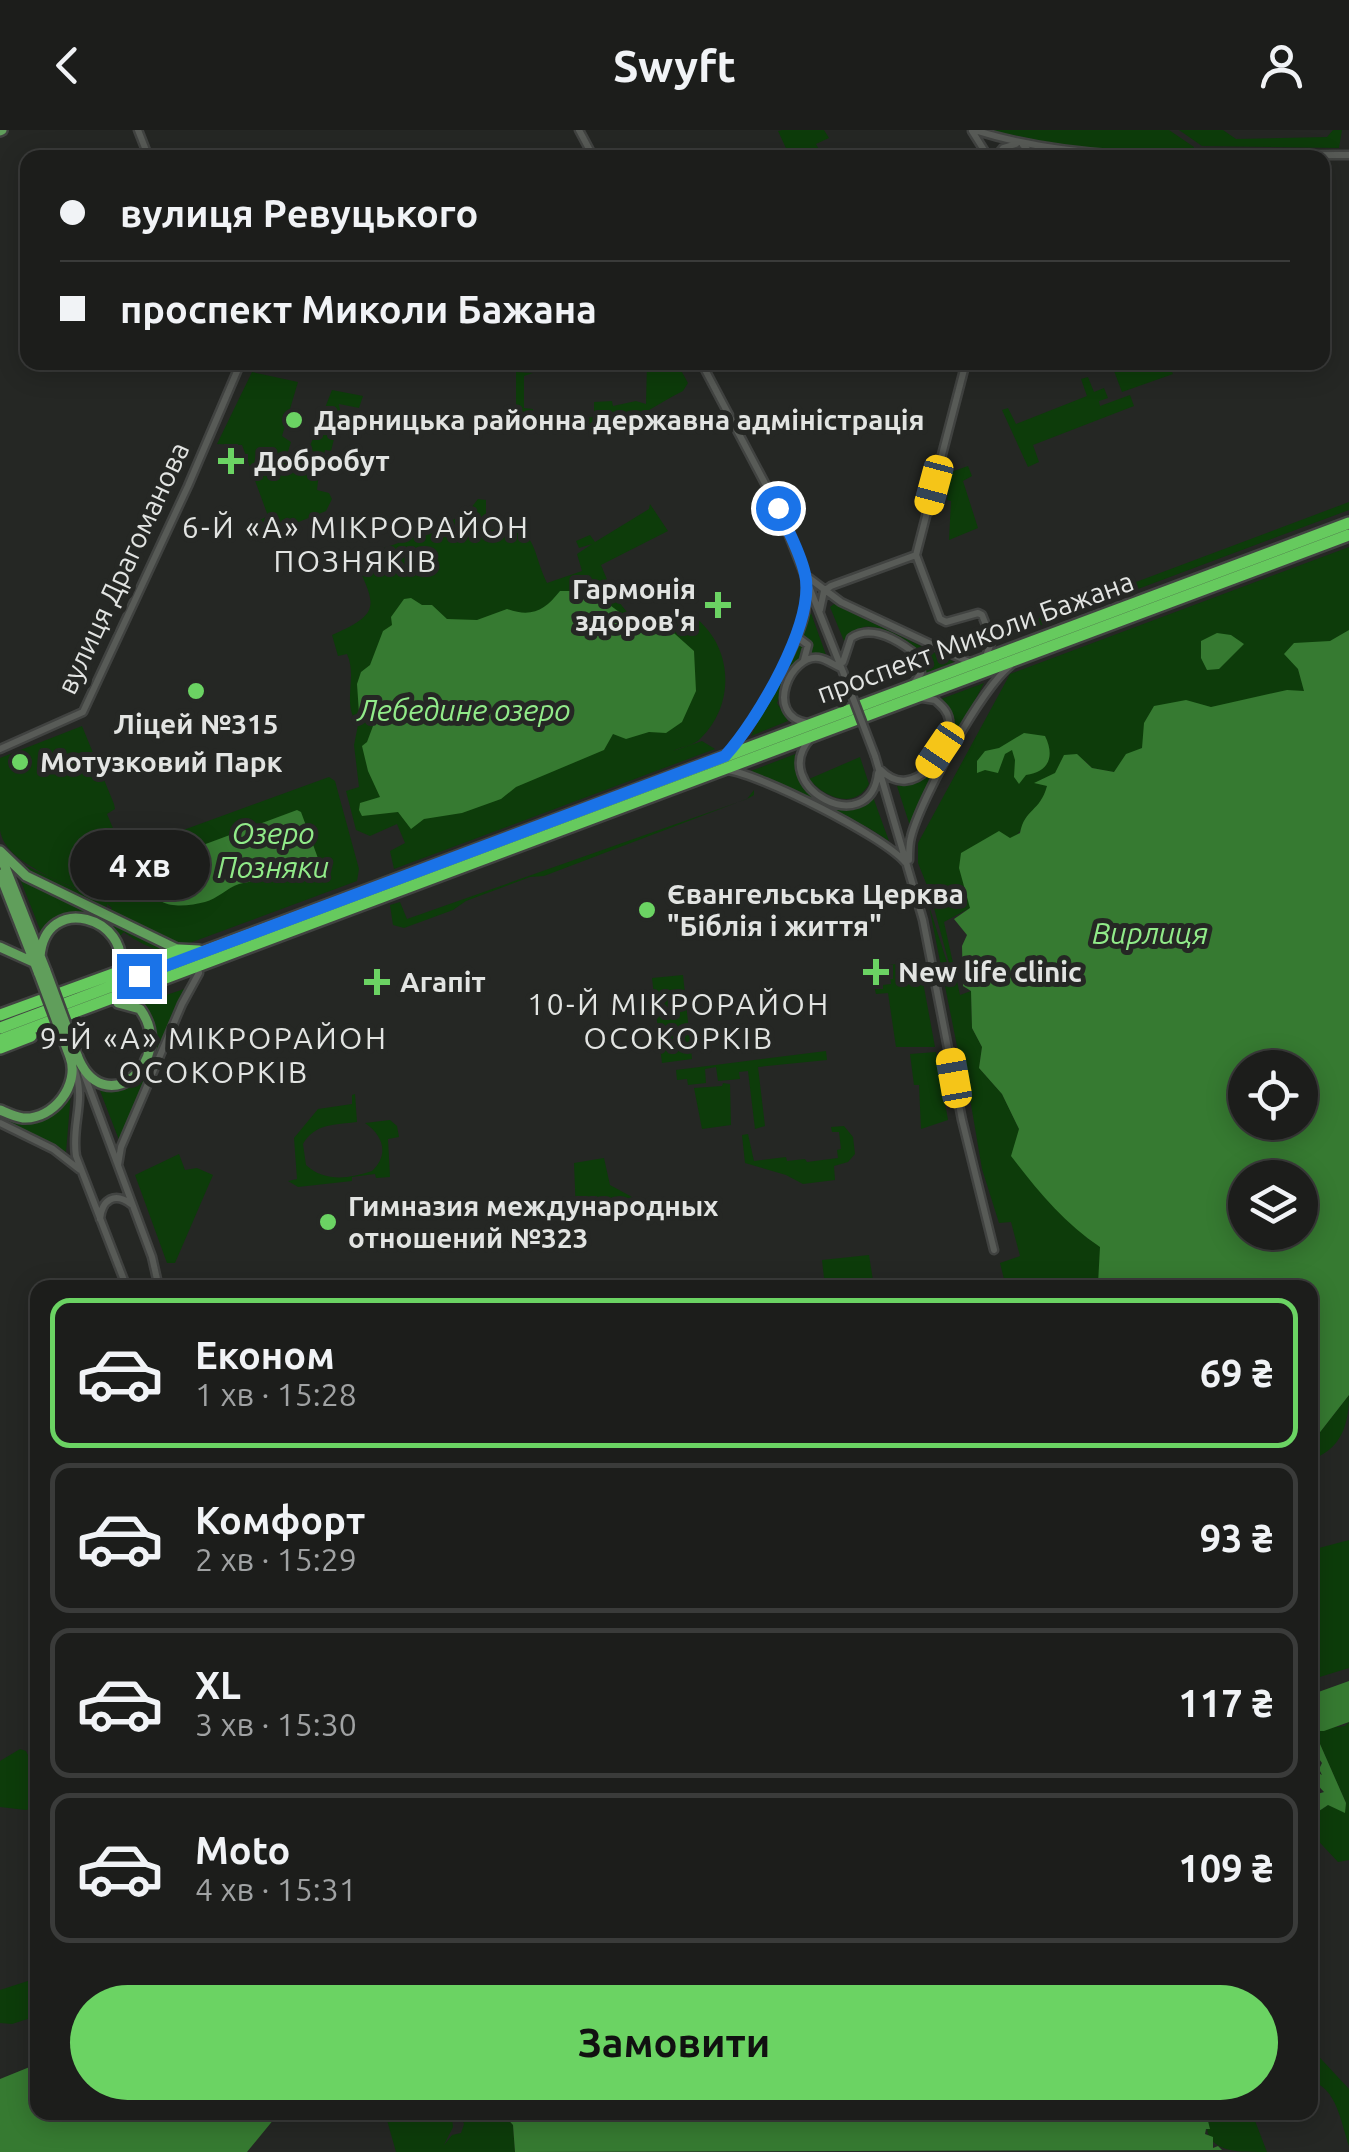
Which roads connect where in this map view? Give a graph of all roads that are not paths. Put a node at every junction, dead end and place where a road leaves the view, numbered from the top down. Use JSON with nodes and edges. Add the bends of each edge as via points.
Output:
{"nodes":[{"id":1,"x":973,"y":130,"type":"edge"},
{"id":2,"x":1020,"y":144,"type":"junction"},
{"id":3,"x":1001,"y":150,"type":"edge"},
{"id":4,"x":1026,"y":150,"type":"edge"},
{"id":5,"x":1049,"y":150,"type":"edge"},
{"id":6,"x":238,"y":370,"type":"edge"},
{"id":7,"x":705,"y":370,"type":"edge"},
{"id":8,"x":964,"y":370,"type":"edge"},
{"id":9,"x":1349,"y":522,"type":"edge"},
{"id":10,"x":1349,"y":535,"type":"edge"},
{"id":11,"x":916,"y":556,"type":"junction"},
{"id":12,"x":806,"y":575,"type":"junction"},
{"id":13,"x":824,"y":591,"type":"junction"},
{"id":14,"x":819,"y":611,"type":"junction"},
{"id":15,"x":794,"y":641,"type":"junction"},
{"id":16,"x":1020,"y":658,"type":"junction"},
{"id":17,"x":803,"y":661,"type":"junction"},
{"id":18,"x":980,"y":662,"type":"junction"},
{"id":19,"x":843,"y":670,"type":"junction"},
{"id":20,"x":910,"y":693,"type":"junction"},
{"id":21,"x":815,"y":729,"type":"junction"},
{"id":22,"x":0,"y":749,"type":"edge"},
{"id":23,"x":723,"y":763,"type":"junction"},
{"id":24,"x":878,"y":767,"type":"junction"},
{"id":25,"x":0,"y":852,"type":"edge"},
{"id":26,"x":909,"y":866,"type":"junction"},
{"id":27,"x":0,"y":874,"type":"edge"},
{"id":28,"x":0,"y":947,"type":"edge"},
{"id":29,"x":179,"y":950,"type":"junction"},
{"id":30,"x":210,"y":955,"type":"junction"},
{"id":31,"x":40,"y":966,"type":"junction"},
{"id":32,"x":119,"y":972,"type":"junction"},
{"id":33,"x":199,"y":973,"type":"junction"},
{"id":34,"x":118,"y":1003,"type":"junction"},
{"id":35,"x":0,"y":1016,"type":"edge"},
{"id":36,"x":0,"y":1028,"type":"edge"},
{"id":37,"x":0,"y":1040,"type":"edge"},
{"id":38,"x":0,"y":1048,"type":"edge"},
{"id":39,"x":79,"y":1069,"type":"junction"},
{"id":40,"x":0,"y":1110,"type":"edge"},
{"id":41,"x":0,"y":1123,"type":"edge"},
{"id":42,"x":118,"y":1166,"type":"junction"},
{"id":43,"x":81,"y":1170,"type":"junction"},
{"id":44,"x":132,"y":1204,"type":"junction"},
{"id":45,"x":100,"y":1219,"type":"junction"},
{"id":46,"x":994,"y":1250,"type":"dead end"},
{"id":47,"x":125,"y":1280,"type":"edge"},
{"id":48,"x":156,"y":1280,"type":"edge"}],
"edges":[{"from":1,"to":2,"type":"street"},
{"from":2,"to":3,"type":"street"},
{"from":2,"to":4,"type":"street"},
{"from":2,"to":5,"type":"street"},
{"from":6,"to":22,"type":"street","name":"вулиця Драгоманова","via":[[83,712]]},
{"from":7,"to":12,"type":"street"},
{"from":8,"to":11,"type":"street"},
{"from":9,"to":18,"type":"highway","name":"проспект Миколи Бажана"},
{"from":10,"to":16,"type":"highway","name":"проспект Миколи Бажана"},
{"from":11,"to":13,"type":"street"},
{"from":11,"to":18,"type":"street","via":[[940,619],[982,616],[991,646]]},
{"from":12,"to":13,"type":"street"},
{"from":12,"to":14,"type":"street"},
{"from":12,"to":15,"type":"street","via":[[804,616]]},
{"from":13,"to":14,"type":"street"},
{"from":13,"to":18,"type":"street","via":[[949,655]]},
{"from":14,"to":19,"type":"street"},
{"from":15,"to":17,"type":"street","via":[[808,645]]},
{"from":15,"to":23,"type":"street","via":[[751,726]]},
{"from":16,"to":20,"type":"highway","name":"проспект Миколи Бажана"},
{"from":16,"to":26,"type":"street","via":[[991,685],[952,751],[912,833]]},
{"from":17,"to":19,"type":"street","via":[[818,657]]},
{"from":17,"to":21,"type":"street","via":[[784,702],[792,719]]},
{"from":18,"to":20,"type":"highway","name":"проспект Миколи Бажана"},
{"from":19,"to":20,"type":"street","via":[[851,638],[877,632],[921,661]]},
{"from":19,"to":24,"type":"street","bridge":true},
{"from":20,"to":21,"type":"highway","name":"проспект Миколи Бажана"},
{"from":20,"to":24,"type":"street","via":[[935,700],[947,713],[940,750],[923,775],[908,783]]},
{"from":21,"to":23,"type":"highway","name":"проспект Миколи Бажана"},
{"from":21,"to":24,"type":"street","via":[[800,768],[808,788],[824,798],[846,806],[863,801],[876,784]]},
{"from":23,"to":26,"type":"street","via":[[867,832]]},
{"from":23,"to":30,"type":"highway","name":"проспект Миколи Бажана"},
{"from":24,"to":26,"type":"street"},
{"from":25,"to":29,"type":"main road","via":[[26,876]]},
{"from":25,"to":31,"type":"main road"},
{"from":26,"to":46,"type":"street"},
{"from":27,"to":31,"type":"main road"},
{"from":28,"to":31,"type":"main road"},
{"from":29,"to":30,"type":"highway"},
{"from":29,"to":32,"type":"highway"},
{"from":30,"to":33,"type":"highway"},
{"from":30,"to":36,"type":"highway","name":"проспект Миколи Бажана"},
{"from":30,"to":37,"type":"highway","name":"проспект Миколи Бажана"},
{"from":31,"to":32,"type":"main road","via":[[44,938],[54,924],[82,918],[118,942]]},
{"from":31,"to":39,"type":"main road","bridge":true},
{"from":32,"to":35,"type":"highway"},
{"from":33,"to":34,"type":"highway"},
{"from":33,"to":42,"type":"street"},
{"from":34,"to":38,"type":"highway"},
{"from":34,"to":39,"type":"main road","via":[[134,1005],[147,1018],[152,1044],[145,1061],[131,1080],[115,1086],[99,1084]]},
{"from":39,"to":40,"type":"main road","via":[[48,1111],[24,1118]]},
{"from":39,"to":42,"type":"street"},
{"from":39,"to":43,"type":"street","via":[[75,1148]]},
{"from":41,"to":43,"type":"street"},
{"from":42,"to":44,"type":"street"},
{"from":43,"to":45,"type":"street"},
{"from":44,"to":45,"type":"street","via":[[111,1198]]},
{"from":44,"to":48,"type":"street"},
{"from":45,"to":47,"type":"street"}]}
